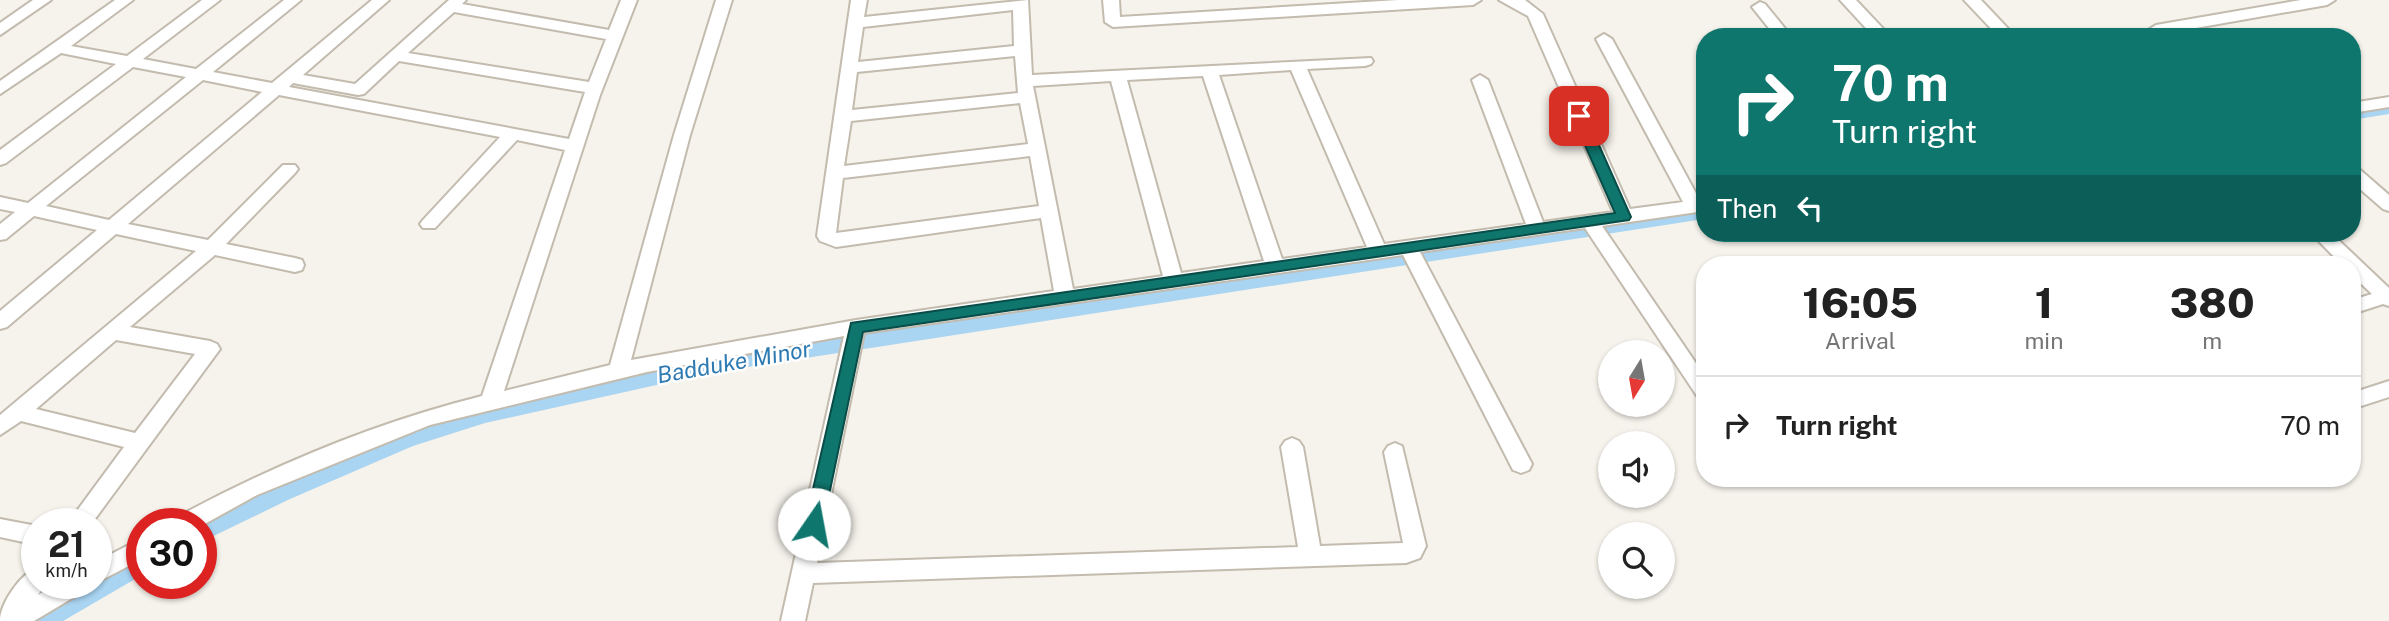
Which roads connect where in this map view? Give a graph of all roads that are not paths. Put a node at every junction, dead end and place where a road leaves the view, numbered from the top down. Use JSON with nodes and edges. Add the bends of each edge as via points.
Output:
{"nodes":[{"id":1,"x":43,"y":0,"type":"edge"},
{"id":2,"x":125,"y":0,"type":"edge"},
{"id":3,"x":212,"y":0,"type":"edge"},
{"id":4,"x":293,"y":0,"type":"edge"},
{"id":5,"x":381,"y":0,"type":"edge"},
{"id":6,"x":629,"y":0,"type":"edge"},
{"id":7,"x":724,"y":0,"type":"edge"},
{"id":8,"x":859,"y":0,"type":"edge"},
{"id":9,"x":1111,"y":0,"type":"edge"},
{"id":10,"x":1473,"y":0,"type":"edge"},
{"id":11,"x":1848,"y":0,"type":"edge"},
{"id":12,"x":1972,"y":0,"type":"edge"},
{"id":13,"x":2327,"y":0,"type":"edge"},
{"id":14,"x":1515,"y":1,"type":"edge"},
{"id":15,"x":1020,"y":3,"type":"edge"},
{"id":16,"x":454,"y":4,"type":"edge"},
{"id":17,"x":1322,"y":6,"type":"edge"},
{"id":18,"x":1760,"y":8,"type":"dead end"},
{"id":19,"x":856,"y":23,"type":"junction"},
{"id":20,"x":1777,"y":28,"type":"edge"},
{"id":21,"x":1874,"y":28,"type":"edge"},
{"id":22,"x":1999,"y":28,"type":"edge"},
{"id":23,"x":2167,"y":28,"type":"edge"},
{"id":24,"x":0,"y":30,"type":"edge"},
{"id":25,"x":615,"y":36,"type":"junction"},
{"id":26,"x":1604,"y":39,"type":"dead end"},
{"id":27,"x":58,"y":48,"type":"junction"},
{"id":28,"x":1022,"y":50,"type":"junction"},
{"id":29,"x":396,"y":56,"type":"junction"},
{"id":30,"x":1365,"y":61,"type":"dead end"},
{"id":31,"x":131,"y":63,"type":"junction"},
{"id":32,"x":1297,"y":65,"type":"junction"},
{"id":33,"x":848,"y":68,"type":"junction"},
{"id":34,"x":1209,"y":70,"type":"junction"},
{"id":35,"x":1118,"y":75,"type":"junction"},
{"id":36,"x":198,"y":76,"type":"junction"},
{"id":37,"x":289,"y":76,"type":"junction"},
{"id":38,"x":1480,"y":80,"type":"dead end"},
{"id":39,"x":0,"y":89,"type":"edge"},
{"id":40,"x":275,"y":89,"type":"junction"},
{"id":41,"x":1026,"y":89,"type":"junction"},
{"id":42,"x":593,"y":93,"type":"junction"},
{"id":43,"x":2389,"y":102,"type":"edge"},
{"id":44,"x":2361,"y":107,"type":"edge"},
{"id":45,"x":842,"y":116,"type":"junction"},
{"id":46,"x":513,"y":134,"type":"junction"},
{"id":47,"x":575,"y":146,"type":"junction"},
{"id":48,"x":1037,"y":149,"type":"junction"},
{"id":49,"x":0,"y":159,"type":"edge"},
{"id":50,"x":289,"y":169,"type":"dead end"},
{"id":51,"x":833,"y":173,"type":"junction"},
{"id":52,"x":2361,"y":180,"type":"edge"},
{"id":53,"x":1696,"y":200,"type":"edge"},
{"id":54,"x":0,"y":204,"type":"edge"},
{"id":55,"x":1696,"y":205,"type":"edge"},
{"id":56,"x":2389,"y":205,"type":"edge"},
{"id":57,"x":30,"y":210,"type":"junction"},
{"id":58,"x":1049,"y":211,"type":"junction"},
{"id":59,"x":1624,"y":217,"type":"junction"},
{"id":60,"x":1590,"y":222,"type":"junction"},
{"id":61,"x":429,"y":225,"type":"dead end"},
{"id":62,"x":108,"y":228,"type":"junction"},
{"id":63,"x":1537,"y":230,"type":"junction"},
{"id":64,"x":0,"y":234,"type":"edge"},
{"id":65,"x":2330,"y":242,"type":"edge"},
{"id":66,"x":211,"y":248,"type":"junction"},
{"id":67,"x":1379,"y":253,"type":"junction"},
{"id":68,"x":2344,"y":256,"type":"edge"},
{"id":69,"x":1412,"y":257,"type":"junction"},
{"id":70,"x":295,"y":265,"type":"dead end"},
{"id":71,"x":1276,"y":268,"type":"junction"},
{"id":72,"x":2361,"y":272,"type":"edge"},
{"id":73,"x":1174,"y":282,"type":"junction"},
{"id":74,"x":1065,"y":297,"type":"junction"},
{"id":75,"x":2388,"y":297,"type":"edge"},
{"id":76,"x":2361,"y":304,"type":"edge"},
{"id":77,"x":0,"y":322,"type":"edge"},
{"id":78,"x":856,"y":328,"type":"junction"},
{"id":79,"x":114,"y":332,"type":"junction"},
{"id":80,"x":618,"y":371,"type":"junction"},
{"id":81,"x":1696,"y":378,"type":"edge"},
{"id":82,"x":2389,"y":389,"type":"edge"},
{"id":83,"x":2361,"y":398,"type":"edge"},
{"id":84,"x":490,"y":402,"type":"junction"},
{"id":85,"x":16,"y":412,"type":"junction"},
{"id":86,"x":0,"y":427,"type":"edge"},
{"id":87,"x":140,"y":443,"type":"junction"},
{"id":88,"x":1292,"y":447,"type":"dead end"},
{"id":89,"x":1395,"y":452,"type":"dead end"},
{"id":90,"x":1521,"y":464,"type":"dead end"},
{"id":91,"x":90,"y":508,"type":"edge"},
{"id":92,"x":214,"y":508,"type":"edge"},
{"id":93,"x":0,"y":528,"type":"edge"},
{"id":94,"x":21,"y":533,"type":"edge"},
{"id":95,"x":1311,"y":556,"type":"junction"},
{"id":96,"x":803,"y":573,"type":"junction"},
{"id":97,"x":21,"y":598,"type":"edge"},
{"id":98,"x":50,"y":599,"type":"edge"},
{"id":99,"x":3,"y":621,"type":"edge"},
{"id":100,"x":12,"y":621,"type":"edge"},
{"id":101,"x":793,"y":621,"type":"edge"}],
"edges":[{"from":1,"to":24,"type":"street"},
{"from":2,"to":27,"type":"street"},
{"from":3,"to":31,"type":"street"},
{"from":4,"to":36,"type":"street"},
{"from":5,"to":37,"type":"street"},
{"from":6,"to":25,"type":"street"},
{"from":7,"to":80,"type":"street"},
{"from":8,"to":19,"type":"street"},
{"from":9,"to":17,"type":"street","via":[[1113,22]]},
{"from":10,"to":17,"type":"street"},
{"from":11,"to":21,"type":"street"},
{"from":12,"to":22,"type":"street"},
{"from":13,"to":23,"type":"street"},
{"from":14,"to":59,"type":"street","via":[[1535,14]]},
{"from":15,"to":19,"type":"street"},
{"from":15,"to":28,"type":"street"},
{"from":16,"to":25,"type":"street"},
{"from":16,"to":29,"type":"street"},
{"from":18,"to":20,"type":"street"},
{"from":19,"to":33,"type":"street"},
{"from":25,"to":42,"type":"street"},
{"from":26,"to":53,"type":"street"},
{"from":27,"to":31,"type":"street"},
{"from":27,"to":39,"type":"street"},
{"from":28,"to":33,"type":"street"},
{"from":28,"to":41,"type":"street"},
{"from":29,"to":37,"type":"street","via":[[358,90]]},
{"from":29,"to":42,"type":"street","via":[[594,88]]},
{"from":30,"to":32,"type":"street"},
{"from":31,"to":36,"type":"street"},
{"from":31,"to":49,"type":"street"},
{"from":32,"to":34,"type":"street"},
{"from":32,"to":67,"type":"street"},
{"from":33,"to":45,"type":"street"},
{"from":34,"to":35,"type":"street"},
{"from":34,"to":71,"type":"street"},
{"from":35,"to":41,"type":"street"},
{"from":35,"to":73,"type":"street"},
{"from":36,"to":40,"type":"street"},
{"from":36,"to":57,"type":"street"},
{"from":37,"to":40,"type":"street"},
{"from":38,"to":63,"type":"street"},
{"from":40,"to":46,"type":"street"},
{"from":40,"to":62,"type":"street"},
{"from":41,"to":45,"type":"street"},
{"from":41,"to":48,"type":"street"},
{"from":42,"to":47,"type":"street"},
{"from":43,"to":44,"type":"street"},
{"from":45,"to":51,"type":"street"},
{"from":46,"to":47,"type":"street"},
{"from":46,"to":61,"type":"street"},
{"from":47,"to":84,"type":"street"},
{"from":48,"to":51,"type":"street"},
{"from":48,"to":58,"type":"street"},
{"from":50,"to":66,"type":"street"},
{"from":51,"to":58,"type":"street","via":[[825,236],[836,241]]},
{"from":52,"to":56,"type":"street"},
{"from":54,"to":57,"type":"street"},
{"from":55,"to":59,"type":"street"},
{"from":57,"to":62,"type":"street"},
{"from":57,"to":64,"type":"street"},
{"from":58,"to":74,"type":"street"},
{"from":59,"to":60,"type":"street"},
{"from":60,"to":63,"type":"street"},
{"from":60,"to":81,"type":"street"},
{"from":62,"to":66,"type":"street"},
{"from":62,"to":77,"type":"street"},
{"from":63,"to":69,"type":"street"},
{"from":65,"to":68,"type":"street"},
{"from":66,"to":70,"type":"street"},
{"from":66,"to":79,"type":"street"},
{"from":67,"to":69,"type":"street"},
{"from":67,"to":71,"type":"street"},
{"from":69,"to":90,"type":"street"},
{"from":71,"to":73,"type":"street"},
{"from":72,"to":75,"type":"street"},
{"from":73,"to":74,"type":"street"},
{"from":74,"to":78,"type":"street"},
{"from":75,"to":76,"type":"street"},
{"from":78,"to":80,"type":"street"},
{"from":78,"to":96,"type":"street"},
{"from":79,"to":85,"type":"street"},
{"from":79,"to":87,"type":"street","via":[[210,349]]},
{"from":80,"to":84,"type":"street"},
{"from":82,"to":83,"type":"street"},
{"from":84,"to":92,"type":"street","via":[[427,418],[249,489]]},
{"from":85,"to":86,"type":"street"},
{"from":85,"to":87,"type":"street"},
{"from":87,"to":91,"type":"street"},
{"from":88,"to":95,"type":"street"},
{"from":89,"to":95,"type":"street","via":[[1415,546],[1412,551]]},
{"from":93,"to":94,"type":"street"},
{"from":95,"to":96,"type":"street"},
{"from":96,"to":101,"type":"street"},
{"from":97,"to":99,"type":"street"},
{"from":98,"to":100,"type":"street"}]}
